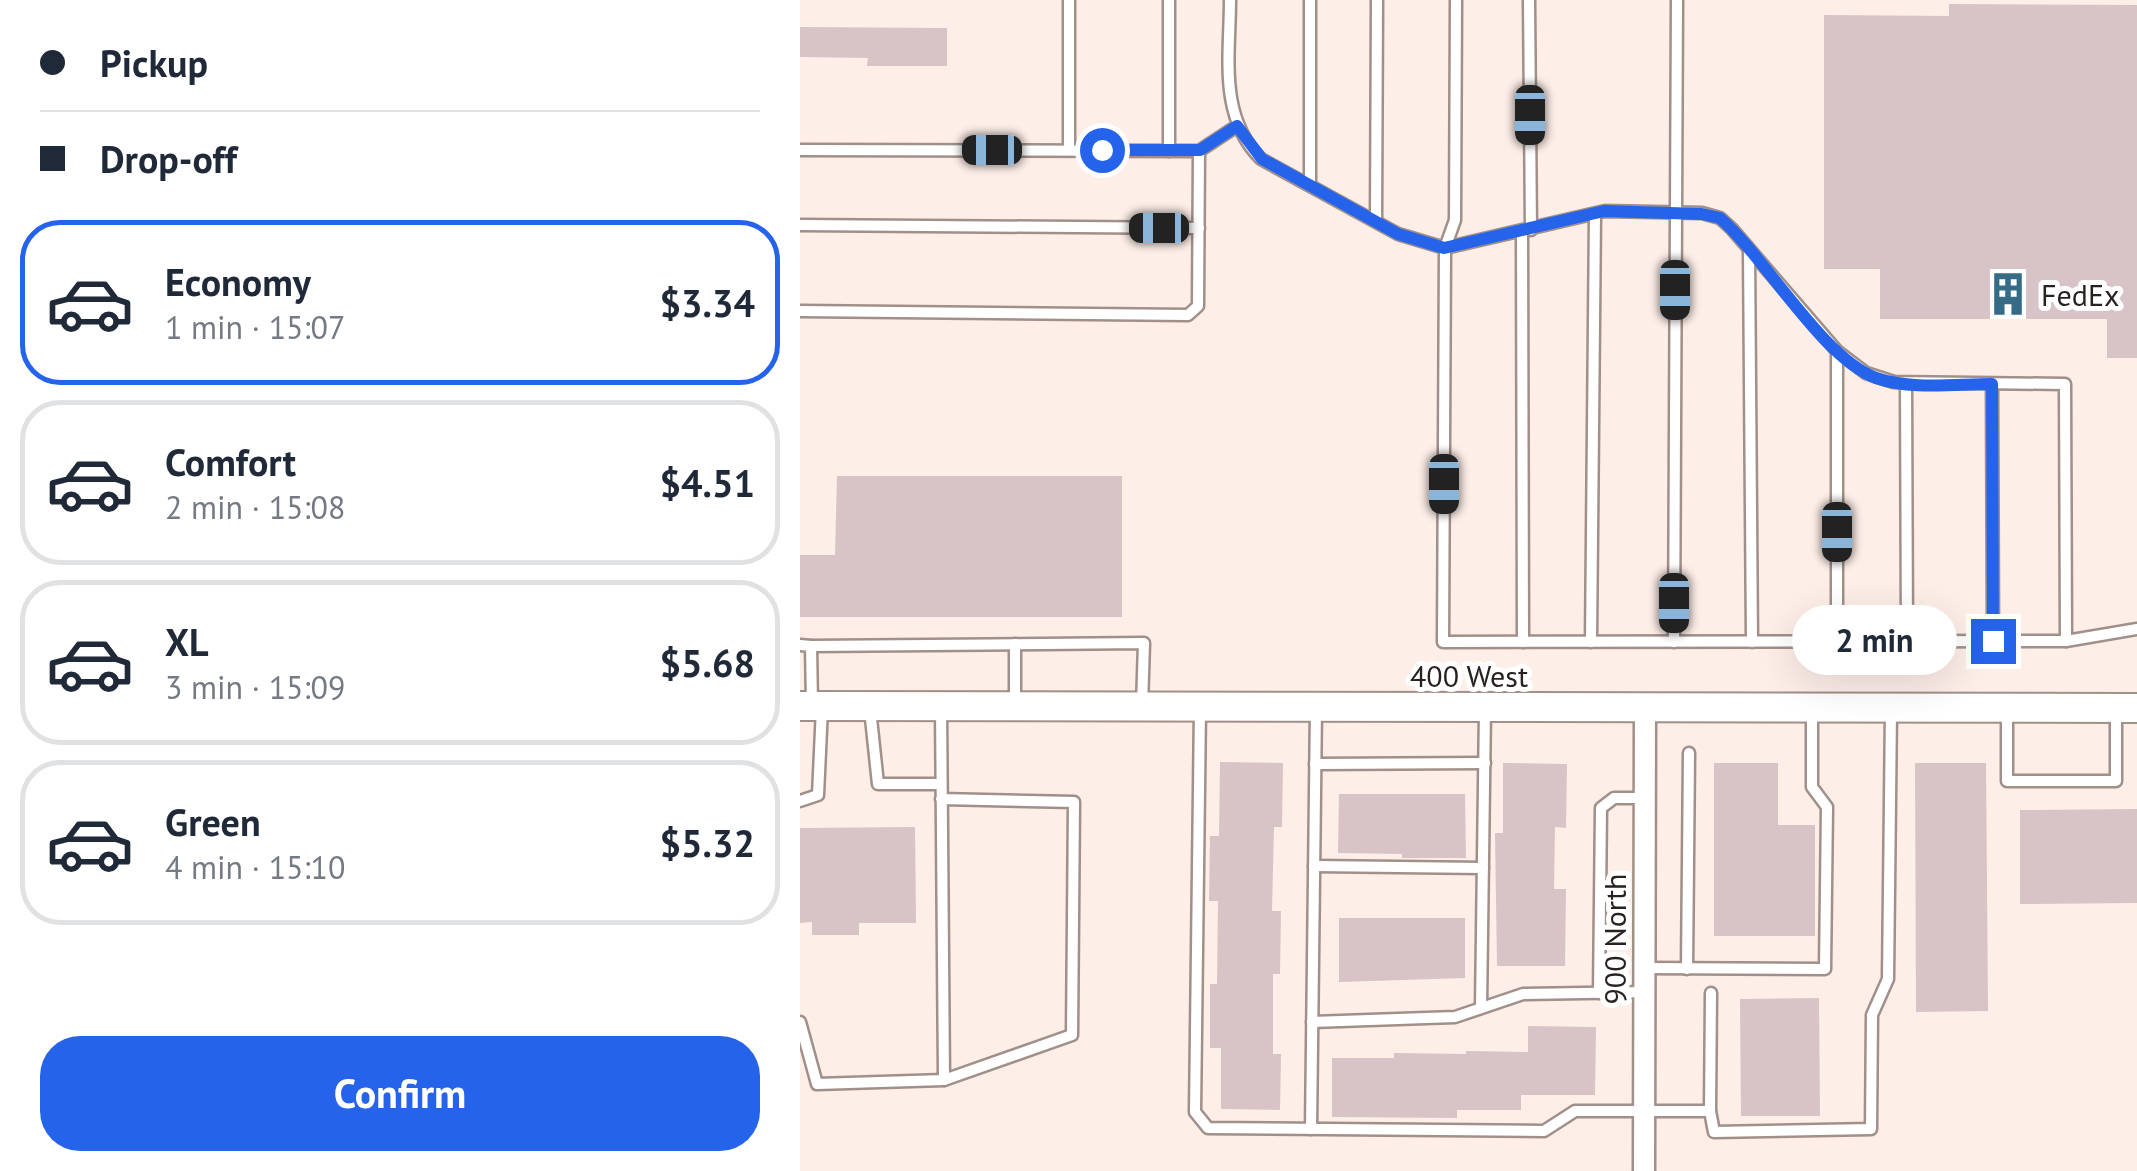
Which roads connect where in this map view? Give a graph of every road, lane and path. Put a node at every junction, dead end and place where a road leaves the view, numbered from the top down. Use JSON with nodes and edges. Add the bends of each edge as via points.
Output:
{"nodes":[{"id":1,"x":1069,"y":0,"type":"edge"},
{"id":2,"x":1169,"y":0,"type":"edge"},
{"id":3,"x":1230,"y":0,"type":"edge"},
{"id":4,"x":1310,"y":0,"type":"edge"},
{"id":5,"x":1376,"y":0,"type":"edge"},
{"id":6,"x":1456,"y":0,"type":"edge"},
{"id":7,"x":1529,"y":0,"type":"edge"},
{"id":8,"x":1677,"y":0,"type":"edge"},
{"id":9,"x":1237,"y":126,"type":"junction"},
{"id":10,"x":800,"y":150,"type":"edge"},
{"id":11,"x":1069,"y":150,"type":"junction"},
{"id":12,"x":1169,"y":150,"type":"junction"},
{"id":13,"x":1200,"y":150,"type":"junction"},
{"id":14,"x":1310,"y":185,"type":"junction"},
{"id":15,"x":1675,"y":212,"type":"junction"},
{"id":16,"x":1594,"y":214,"type":"junction"},
{"id":17,"x":1376,"y":222,"type":"junction"},
{"id":18,"x":800,"y":226,"type":"edge"},
{"id":19,"x":1198,"y":228,"type":"junction"},
{"id":20,"x":1526,"y":230,"type":"junction"},
{"id":21,"x":1444,"y":248,"type":"junction"},
{"id":22,"x":1749,"y":250,"type":"junction"},
{"id":23,"x":800,"y":311,"type":"edge"},
{"id":24,"x":1838,"y":351,"type":"junction"},
{"id":25,"x":1906,"y":383,"type":"junction"},
{"id":26,"x":1992,"y":384,"type":"junction"},
{"id":27,"x":2137,"y":629,"type":"edge"},
{"id":28,"x":1993,"y":641,"type":"junction"},
{"id":29,"x":2066,"y":641,"type":"junction"},
{"id":30,"x":1523,"y":642,"type":"junction"},
{"id":31,"x":1591,"y":642,"type":"junction"},
{"id":32,"x":1674,"y":642,"type":"junction"},
{"id":33,"x":1752,"y":642,"type":"junction"},
{"id":34,"x":1837,"y":642,"type":"junction"},
{"id":35,"x":1907,"y":642,"type":"junction"},
{"id":36,"x":1015,"y":644,"type":"junction"},
{"id":37,"x":806,"y":645,"type":"edge"},
{"id":38,"x":811,"y":707,"type":"edge"},
{"id":39,"x":870,"y":707,"type":"junction"},
{"id":40,"x":941,"y":707,"type":"junction"},
{"id":41,"x":1015,"y":707,"type":"junction"},
{"id":42,"x":1142,"y":707,"type":"junction"},
{"id":43,"x":1200,"y":707,"type":"junction"},
{"id":44,"x":1316,"y":707,"type":"junction"},
{"id":45,"x":1485,"y":707,"type":"junction"},
{"id":46,"x":1645,"y":707,"type":"junction"},
{"id":47,"x":1812,"y":707,"type":"junction"},
{"id":48,"x":1891,"y":707,"type":"junction"},
{"id":49,"x":2006,"y":708,"type":"junction"},
{"id":50,"x":2127,"y":708,"type":"edge"},
{"id":51,"x":1690,"y":753,"type":"dead end"},
{"id":52,"x":1485,"y":763,"type":"junction"},
{"id":53,"x":1315,"y":764,"type":"junction"},
{"id":54,"x":941,"y":784,"type":"junction"},
{"id":55,"x":941,"y":798,"type":"junction"},
{"id":56,"x":1644,"y":798,"type":"junction"},
{"id":57,"x":800,"y":802,"type":"edge"},
{"id":58,"x":1314,"y":866,"type":"junction"},
{"id":59,"x":1483,"y":868,"type":"junction"},
{"id":60,"x":1644,"y":968,"type":"junction"},
{"id":61,"x":1686,"y":969,"type":"junction"},
{"id":62,"x":1644,"y":992,"type":"junction"},
{"id":63,"x":1599,"y":993,"type":"junction"},
{"id":64,"x":1711,"y":993,"type":"dead end"},
{"id":65,"x":1481,"y":1008,"type":"junction"},
{"id":66,"x":800,"y":1022,"type":"edge"},
{"id":67,"x":1312,"y":1022,"type":"junction"},
{"id":68,"x":944,"y":1080,"type":"junction"},
{"id":69,"x":1644,"y":1111,"type":"junction"},
{"id":70,"x":1710,"y":1111,"type":"junction"},
{"id":71,"x":1311,"y":1129,"type":"junction"},
{"id":72,"x":1644,"y":1171,"type":"edge"}],
"edges":[{"from":1,"to":11,"type":"lane"},
{"from":2,"to":12,"type":"lane"},
{"from":3,"to":9,"type":"lane","via":[[1230,105]]},
{"from":4,"to":14,"type":"lane"},
{"from":5,"to":17,"type":"lane"},
{"from":6,"to":21,"type":"lane","via":[[1455,220]]},
{"from":7,"to":20,"type":"lane"},
{"from":8,"to":15,"type":"lane"},
{"from":9,"to":13,"type":"lane"},
{"from":9,"to":14,"type":"lane","via":[[1262,159]]},
{"from":10,"to":11,"type":"lane"},
{"from":11,"to":12,"type":"lane"},
{"from":12,"to":13,"type":"lane"},
{"from":13,"to":19,"type":"lane"},
{"from":14,"to":17,"type":"lane"},
{"from":15,"to":16,"type":"lane"},
{"from":15,"to":22,"type":"lane","via":[[1720,218]]},
{"from":15,"to":32,"type":"lane"},
{"from":16,"to":20,"type":"lane"},
{"from":16,"to":31,"type":"lane"},
{"from":17,"to":21,"type":"lane"},
{"from":18,"to":19,"type":"lane"},
{"from":19,"to":23,"type":"lane","via":[[1198,306],[1188,316]]},
{"from":20,"to":21,"type":"lane"},
{"from":20,"to":30,"type":"lane"},
{"from":21,"to":30,"type":"lane","via":[[1444,642]]},
{"from":22,"to":24,"type":"lane"},
{"from":22,"to":33,"type":"lane"},
{"from":24,"to":25,"type":"lane","via":[[1878,379]]},
{"from":24,"to":34,"type":"lane"},
{"from":25,"to":26,"type":"lane"},
{"from":25,"to":35,"type":"lane"},
{"from":26,"to":28,"type":"lane"},
{"from":26,"to":29,"type":"lane","via":[[2066,384]]},
{"from":27,"to":29,"type":"lane"},
{"from":28,"to":29,"type":"lane"},
{"from":28,"to":35,"type":"lane"},
{"from":30,"to":31,"type":"lane"},
{"from":31,"to":32,"type":"lane"},
{"from":32,"to":33,"type":"lane"},
{"from":33,"to":34,"type":"lane"},
{"from":34,"to":35,"type":"lane"},
{"from":36,"to":37,"type":"lane"},
{"from":36,"to":41,"type":"lane"},
{"from":36,"to":42,"type":"lane","via":[[1144,643]]},
{"from":37,"to":38,"type":"lane"},
{"from":38,"to":39,"type":"street","name":"400 West"},
{"from":38,"to":57,"type":"lane","via":[[818,795]]},
{"from":39,"to":40,"type":"street","name":"400 West"},
{"from":39,"to":54,"type":"lane","via":[[878,784]]},
{"from":40,"to":41,"type":"street","name":"400 West"},
{"from":40,"to":54,"type":"lane"},
{"from":41,"to":42,"type":"street","name":"400 West"},
{"from":42,"to":43,"type":"street","name":"400 West"},
{"from":43,"to":44,"type":"street","name":"400 West"},
{"from":43,"to":71,"type":"lane","via":[[1196,1112],[1208,1128]]},
{"from":44,"to":45,"type":"street","name":"400 West"},
{"from":44,"to":53,"type":"lane"},
{"from":45,"to":46,"type":"street","name":"400 West"},
{"from":45,"to":52,"type":"lane"},
{"from":46,"to":47,"type":"street","name":"400 West"},
{"from":46,"to":56,"type":"street","name":"900 North"},
{"from":47,"to":48,"type":"street","name":"400 West"},
{"from":47,"to":61,"type":"lane","via":[[1812,787],[1827,806],[1825,969]]},
{"from":48,"to":49,"type":"street","name":"400 West"},
{"from":48,"to":70,"type":"lane","via":[[1888,980],[1872,1015],[1871,1129],[1714,1132]]},
{"from":49,"to":50,"type":"street","name":"400 West"},
{"from":49,"to":50,"type":"lane","via":[[2007,780],[2116,780]]},
{"from":51,"to":61,"type":"lane"},
{"from":52,"to":53,"type":"lane"},
{"from":52,"to":59,"type":"lane"},
{"from":53,"to":58,"type":"lane"},
{"from":54,"to":55,"type":"lane"},
{"from":55,"to":68,"type":"lane"},
{"from":55,"to":68,"type":"lane","via":[[1074,802],[1072,1035]]},
{"from":56,"to":60,"type":"street","name":"900 North"},
{"from":56,"to":63,"type":"lane","via":[[1614,798],[1601,808]]},
{"from":58,"to":59,"type":"lane"},
{"from":58,"to":67,"type":"lane"},
{"from":59,"to":65,"type":"lane"},
{"from":60,"to":61,"type":"lane"},
{"from":60,"to":62,"type":"street","name":"900 North"},
{"from":62,"to":63,"type":"lane"},
{"from":62,"to":69,"type":"street","name":"900 North"},
{"from":63,"to":65,"type":"lane","via":[[1524,994]]},
{"from":64,"to":70,"type":"lane"},
{"from":65,"to":67,"type":"lane","via":[[1455,1017]]},
{"from":66,"to":68,"type":"lane","via":[[817,1084]]},
{"from":67,"to":71,"type":"lane"},
{"from":69,"to":70,"type":"lane"},
{"from":69,"to":71,"type":"lane","via":[[1575,1111],[1544,1130]]},
{"from":69,"to":72,"type":"street","name":"900 North"}]}
